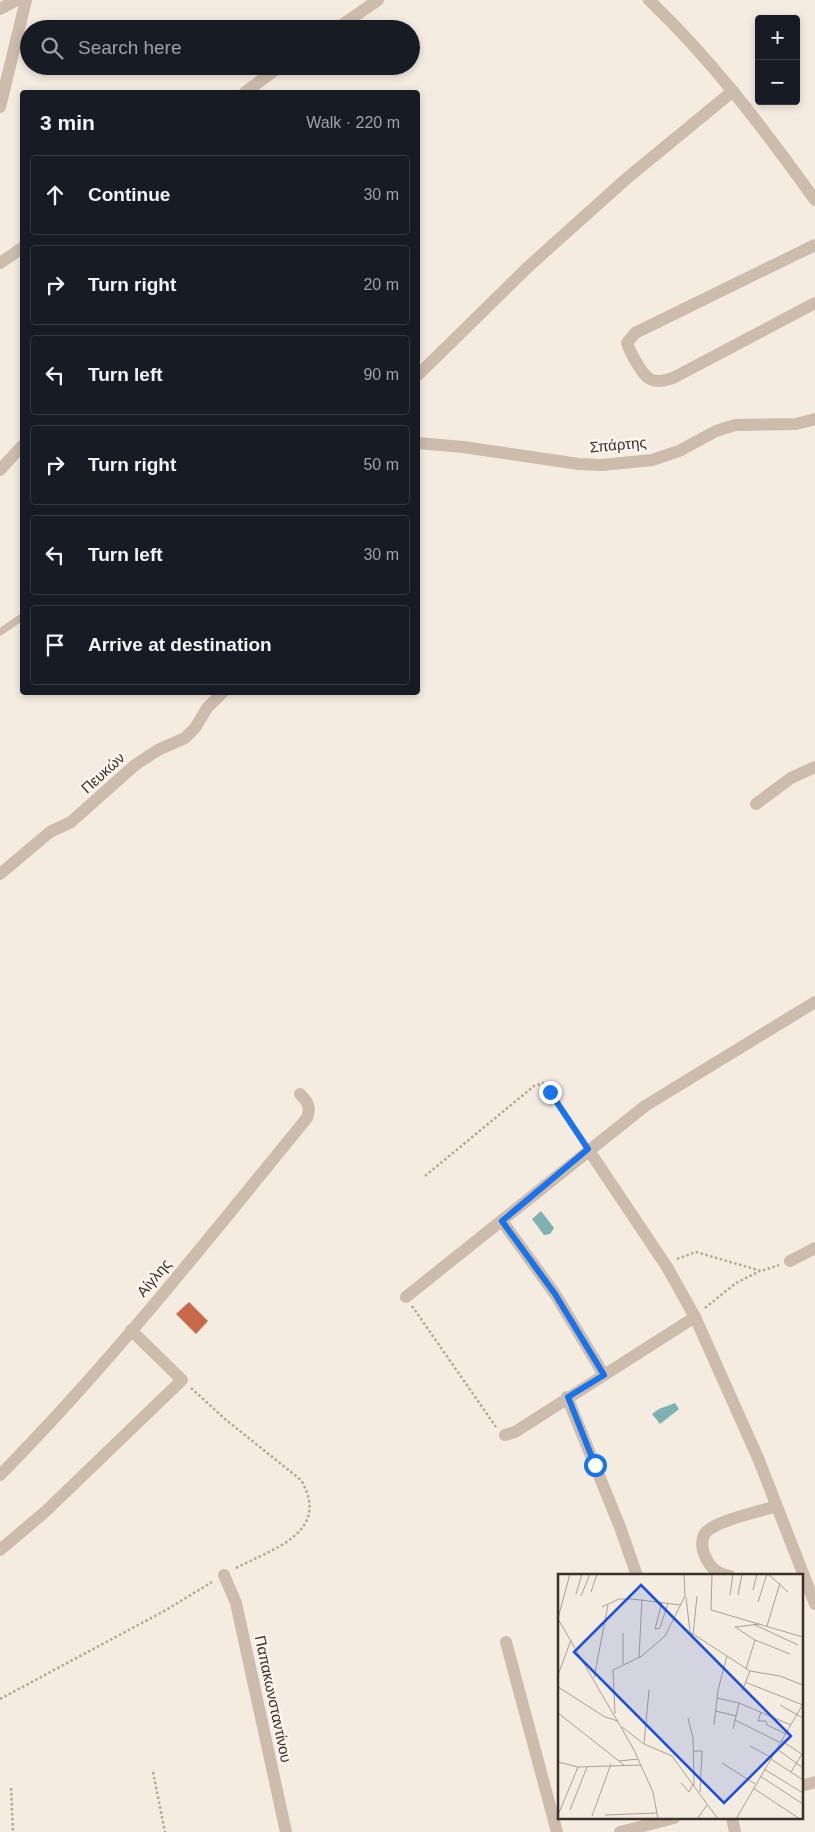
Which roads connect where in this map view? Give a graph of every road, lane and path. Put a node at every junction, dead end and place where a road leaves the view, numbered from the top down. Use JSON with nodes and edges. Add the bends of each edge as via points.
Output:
{"nodes":[{"id":1,"x":17,"y":0,"type":"edge"},
{"id":2,"x":26,"y":0,"type":"edge"},
{"id":3,"x":378,"y":0,"type":"edge"},
{"id":4,"x":649,"y":0,"type":"edge"},
{"id":5,"x":0,"y":9,"type":"edge"},
{"id":6,"x":21,"y":20,"type":"edge"},
{"id":7,"x":349,"y":20,"type":"edge"},
{"id":8,"x":20,"y":25,"type":"edge"},
{"id":9,"x":268,"y":75,"type":"edge"},
{"id":10,"x":247,"y":90,"type":"edge"},
{"id":11,"x":733,"y":91,"type":"junction"},
{"id":12,"x":0,"y":107,"type":"edge"},
{"id":13,"x":815,"y":200,"type":"edge"},
{"id":14,"x":815,"y":245,"type":"edge"},
{"id":15,"x":20,"y":249,"type":"edge"},
{"id":16,"x":0,"y":263,"type":"edge"},
{"id":17,"x":815,"y":303,"type":"edge"},
{"id":18,"x":420,"y":373,"type":"edge"},
{"id":19,"x":815,"y":419,"type":"edge"},
{"id":20,"x":420,"y":443,"type":"edge"},
{"id":21,"x":20,"y":448,"type":"edge"},
{"id":22,"x":0,"y":470,"type":"edge"},
{"id":23,"x":20,"y":618,"type":"edge"},
{"id":24,"x":0,"y":632,"type":"edge"},
{"id":25,"x":220,"y":695,"type":"edge"},
{"id":26,"x":815,"y":767,"type":"edge"},
{"id":27,"x":756,"y":804,"type":"dead end"},
{"id":28,"x":0,"y":874,"type":"edge"},
{"id":29,"x":815,"y":1002,"type":"edge"},
{"id":30,"x":300,"y":1094,"type":"dead end"},
{"id":31,"x":588,"y":1149,"type":"junction"},
{"id":32,"x":425,"y":1176,"type":"dead end"},
{"id":33,"x":502,"y":1221,"type":"junction"},
{"id":34,"x":815,"y":1248,"type":"edge"},
{"id":35,"x":790,"y":1261,"type":"joint"},
{"id":36,"x":667,"y":1268,"type":"junction"},
{"id":37,"x":761,"y":1270,"type":"junction"},
{"id":38,"x":406,"y":1297,"type":"joint"},
{"id":39,"x":695,"y":1317,"type":"junction"},
{"id":40,"x":131,"y":1330,"type":"junction"},
{"id":41,"x":604,"y":1375,"type":"junction"},
{"id":42,"x":182,"y":1380,"type":"junction"},
{"id":43,"x":568,"y":1397,"type":"junction"},
{"id":44,"x":505,"y":1434,"type":"joint"},
{"id":45,"x":0,"y":1475,"type":"edge"},
{"id":46,"x":776,"y":1506,"type":"junction"},
{"id":47,"x":0,"y":1550,"type":"edge"},
{"id":48,"x":636,"y":1574,"type":"edge"},
{"id":49,"x":725,"y":1574,"type":"edge"},
{"id":50,"x":224,"y":1575,"type":"junction"},
{"id":51,"x":815,"y":1604,"type":"edge"},
{"id":52,"x":506,"y":1642,"type":"dead end"},
{"id":53,"x":0,"y":1699,"type":"edge"},
{"id":54,"x":153,"y":1772,"type":"dead end"},
{"id":55,"x":815,"y":1782,"type":"edge"},
{"id":56,"x":802,"y":1786,"type":"edge"},
{"id":57,"x":11,"y":1788,"type":"dead end"},
{"id":58,"x":669,"y":1820,"type":"edge"},
{"id":59,"x":644,"y":1829,"type":"edge"},
{"id":60,"x":13,"y":1832,"type":"edge"},
{"id":61,"x":165,"y":1832,"type":"edge"},
{"id":62,"x":286,"y":1832,"type":"edge"},
{"id":63,"x":557,"y":1832,"type":"edge"},
{"id":64,"x":620,"y":1832,"type":"edge"}],
"edges":[{"from":1,"to":5,"type":"street"},
{"from":2,"to":6,"type":"street"},
{"from":3,"to":7,"type":"street"},
{"from":4,"to":11,"type":"street","via":[[682,31]]},
{"from":8,"to":12,"type":"street"},
{"from":9,"to":10,"type":"street"},
{"from":11,"to":13,"type":"street"},
{"from":11,"to":18,"type":"street","via":[[591,210]]},
{"from":14,"to":17,"type":"street","via":[[635,333],[627,343],[630,353],[650,379],[660,382]]},
{"from":15,"to":16,"type":"street"},
{"from":19,"to":20,"type":"street","name":"Σπάρτης","via":[[796,424],[735,425],[652,460],[602,465]]},
{"from":21,"to":22,"type":"street"},
{"from":23,"to":24,"type":"lane"},
{"from":25,"to":28,"type":"street","name":"Πευκών","via":[[185,738],[135,765],[71,822],[50,832]]},
{"from":26,"to":27,"type":"street","via":[[790,778]]},
{"from":29,"to":31,"type":"street","via":[[645,1106]]},
{"from":30,"to":40,"type":"street","name":"Αίγλης","via":[[308,1102],[307,1118]]},
{"from":31,"to":32,"type":"path","via":[[543,1083],[534,1086]]},
{"from":31,"to":33,"type":"street"},
{"from":31,"to":36,"type":"street"},
{"from":33,"to":38,"type":"street"},
{"from":33,"to":41,"type":"street","via":[[555,1294]]},
{"from":34,"to":35,"type":"street"},
{"from":35,"to":37,"type":"path"},
{"from":36,"to":37,"type":"path","via":[[680,1256],[696,1252]]},
{"from":36,"to":39,"type":"street"},
{"from":37,"to":39,"type":"path","via":[[717,1296]]},
{"from":38,"to":44,"type":"path","via":[[498,1429]]},
{"from":39,"to":41,"type":"street"},
{"from":39,"to":46,"type":"street"},
{"from":40,"to":42,"type":"street"},
{"from":40,"to":45,"type":"street","name":"Αίγλης"},
{"from":41,"to":43,"type":"street"},
{"from":42,"to":47,"type":"street","via":[[46,1511]]},
{"from":42,"to":50,"type":"path","via":[[302,1480],[309,1494],[308,1521],[301,1533]]},
{"from":43,"to":44,"type":"street","via":[[515,1432]]},
{"from":43,"to":48,"type":"street"},
{"from":46,"to":49,"type":"street","via":[[715,1526],[705,1533],[702,1541],[705,1557],[712,1569]]},
{"from":46,"to":51,"type":"street"},
{"from":50,"to":53,"type":"path","via":[[166,1610]]},
{"from":50,"to":62,"type":"street","name":"Παπακωνσταντίνου","via":[[236,1602]]},
{"from":52,"to":63,"type":"street"},
{"from":54,"to":61,"type":"path"},
{"from":55,"to":56,"type":"street"},
{"from":57,"to":60,"type":"path"},
{"from":58,"to":59,"type":"street"},
{"from":59,"to":64,"type":"street"}]}
